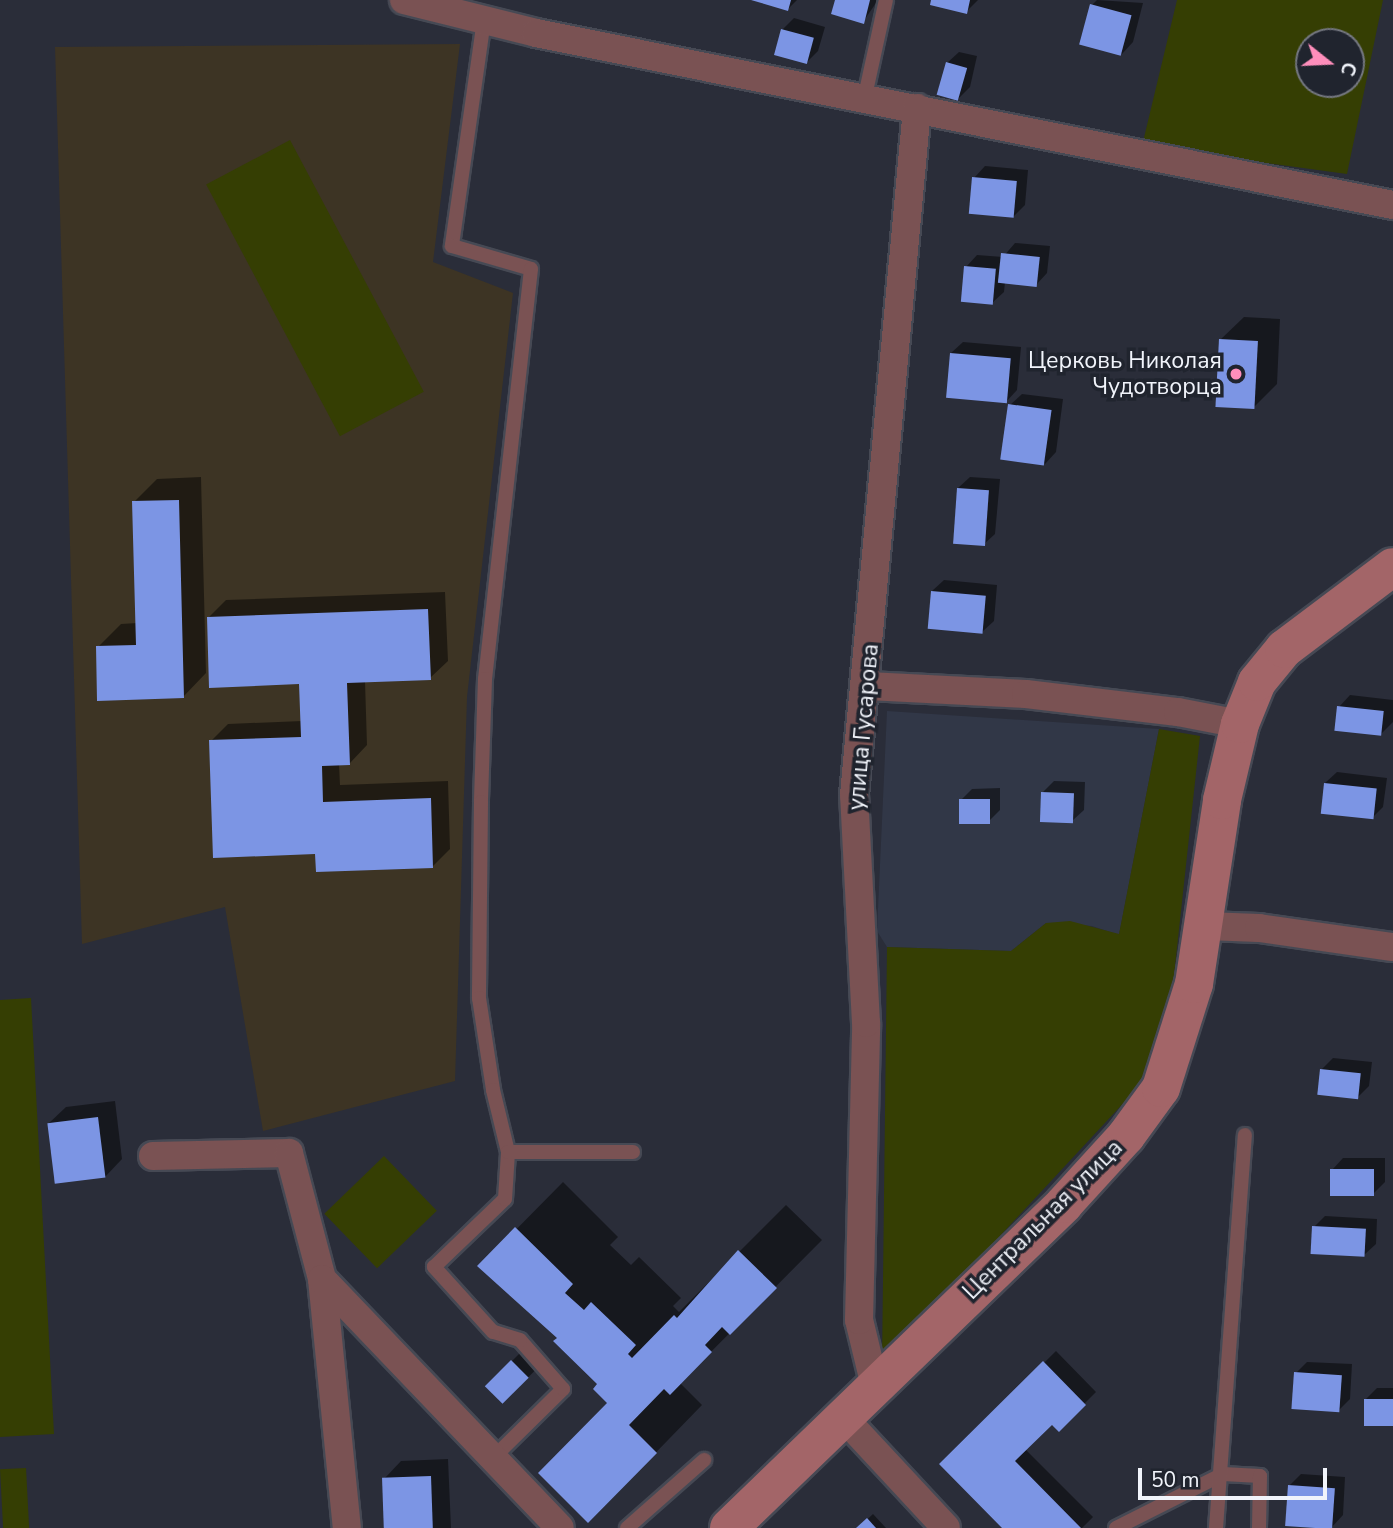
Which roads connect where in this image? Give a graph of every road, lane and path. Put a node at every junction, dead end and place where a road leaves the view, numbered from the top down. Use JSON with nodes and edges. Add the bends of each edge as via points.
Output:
{"nodes":[{"id":1,"x":404,"y":0,"type":"edge"},
{"id":2,"x":886,"y":0,"type":"edge"},
{"id":3,"x":484,"y":20,"type":"junction"},
{"id":4,"x":864,"y":96,"type":"junction"},
{"id":5,"x":917,"y":108,"type":"junction"},
{"id":6,"x":1393,"y":205,"type":"edge"},
{"id":7,"x":1393,"y":568,"type":"edge"},
{"id":8,"x":867,"y":686,"type":"junction"},
{"id":9,"x":1240,"y":724,"type":"junction"},
{"id":10,"x":1206,"y":926,"type":"junction"},
{"id":11,"x":1393,"y":947,"type":"edge"},
{"id":12,"x":1245,"y":1135,"type":"dead end"},
{"id":13,"x":509,"y":1152,"type":"junction"},
{"id":14,"x":633,"y":1152,"type":"dead end"},
{"id":15,"x":153,"y":1156,"type":"dead end"},
{"id":16,"x":322,"y":1279,"type":"junction"},
{"id":17,"x":875,"y":1386,"type":"junction"},
{"id":18,"x":843,"y":1417,"type":"junction"},
{"id":19,"x":494,"y":1457,"type":"junction"},
{"id":20,"x":704,"y":1460,"type":"dead end"},
{"id":21,"x":1223,"y":1474,"type":"junction"},
{"id":22,"x":347,"y":1528,"type":"edge"},
{"id":23,"x":560,"y":1528,"type":"edge"},
{"id":24,"x":627,"y":1528,"type":"edge"},
{"id":25,"x":729,"y":1528,"type":"edge"},
{"id":26,"x":946,"y":1528,"type":"edge"},
{"id":27,"x":1116,"y":1528,"type":"edge"},
{"id":28,"x":1216,"y":1528,"type":"edge"},
{"id":29,"x":1259,"y":1528,"type":"edge"}],
"edges":[{"from":1,"to":3,"type":"street"},
{"from":2,"to":4,"type":"lane"},
{"from":3,"to":4,"type":"street"},
{"from":3,"to":13,"type":"lane","via":[[452,246],[531,269],[485,679],[482,788],[479,998],[493,1090]]},
{"from":4,"to":5,"type":"street"},
{"from":5,"to":6,"type":"street"},
{"from":5,"to":8,"type":"street","name":"улица Гусарова"},
{"from":7,"to":9,"type":"main road","name":"Центральная улица","via":[[1284,649],[1257,682]]},
{"from":8,"to":9,"type":"street","via":[[1026,694]]},
{"from":8,"to":17,"type":"street","name":"улица Гусарова","via":[[855,795],[866,1023],[859,1320]]},
{"from":9,"to":10,"type":"main road","name":"Центральная улица","via":[[1222,800]]},
{"from":10,"to":11,"type":"street","via":[[1259,928]]},
{"from":10,"to":17,"type":"main road","name":"Центральная улица","via":[[1194,984],[1161,1088],[1126,1136],[1064,1204]]},
{"from":12,"to":21,"type":"lane"},
{"from":13,"to":14,"type":"lane"},
{"from":13,"to":19,"type":"lane","via":[[505,1199],[434,1268],[493,1332],[520,1340],[563,1389]]},
{"from":15,"to":16,"type":"street","via":[[289,1153]]},
{"from":16,"to":19,"type":"street"},
{"from":16,"to":22,"type":"street"},
{"from":17,"to":18,"type":"main road","name":"Центральная улица"},
{"from":18,"to":25,"type":"main road","name":"Центральная улица"},
{"from":18,"to":26,"type":"street"},
{"from":19,"to":23,"type":"street"},
{"from":20,"to":24,"type":"lane"},
{"from":21,"to":27,"type":"lane"},
{"from":21,"to":28,"type":"lane"},
{"from":21,"to":29,"type":"lane","via":[[1260,1476]]}]}
